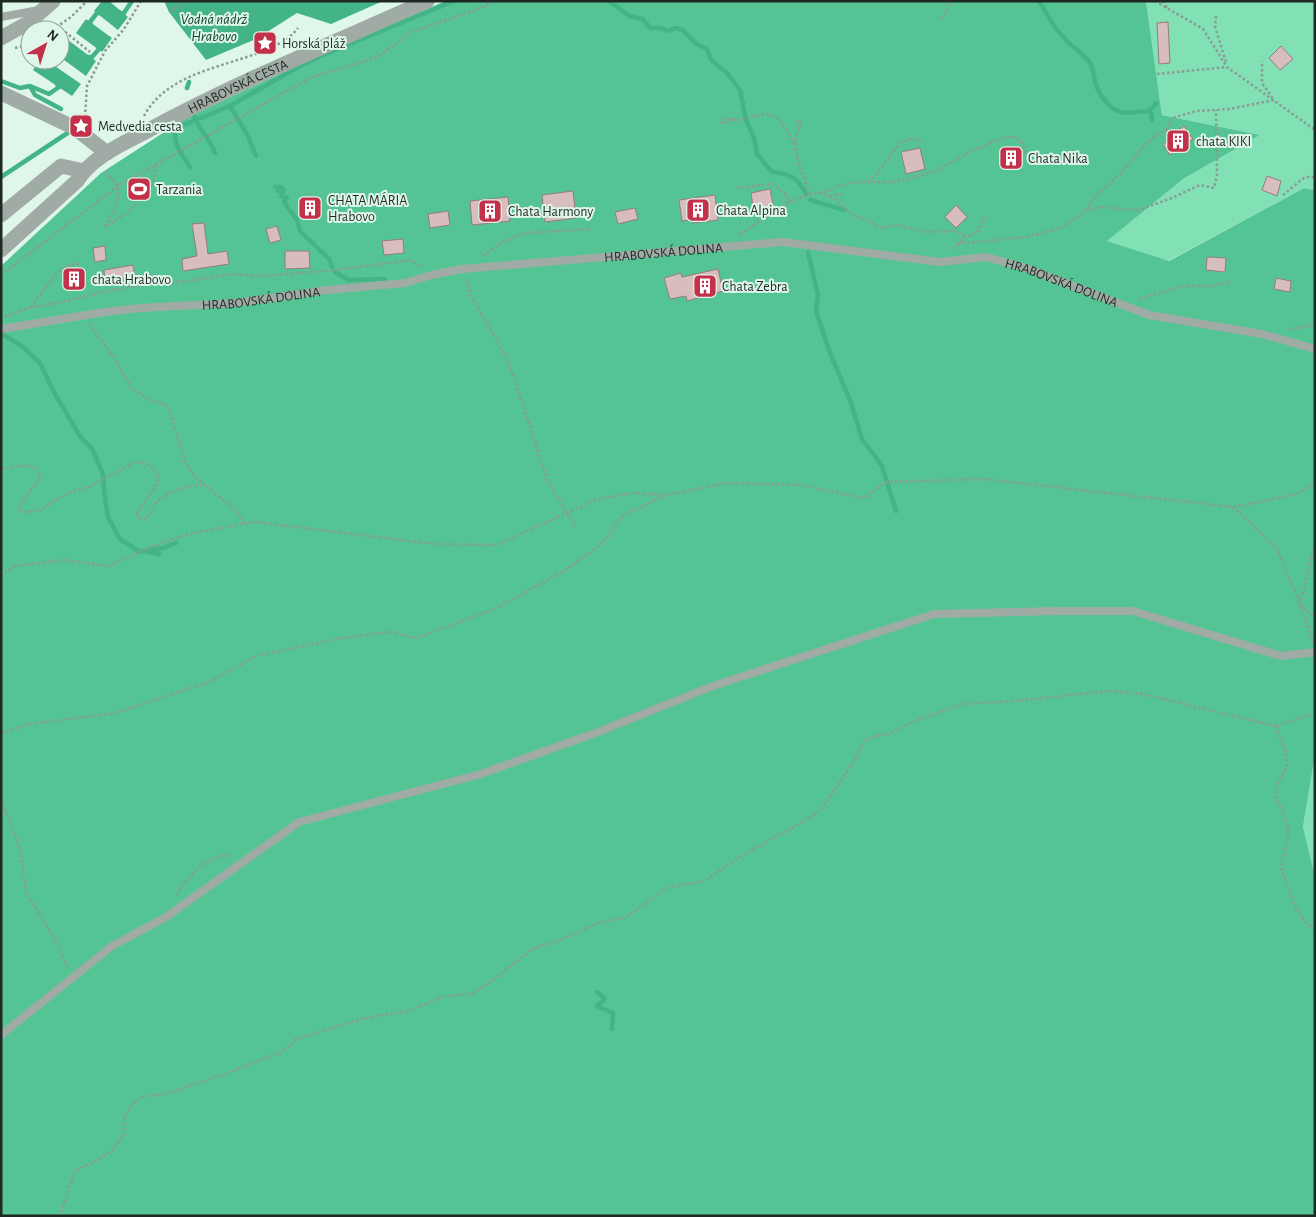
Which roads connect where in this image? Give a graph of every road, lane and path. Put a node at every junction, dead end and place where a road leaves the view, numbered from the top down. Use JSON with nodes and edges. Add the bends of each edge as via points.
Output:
{"nodes":[{"id":1,"x":87,"y":1,"type":"edge"},
{"id":2,"x":140,"y":1,"type":"edge"},
{"id":3,"x":427,"y":1,"type":"edge"},
{"id":4,"x":494,"y":1,"type":"edge"},
{"id":5,"x":952,"y":1,"type":"edge"},
{"id":6,"x":1155,"y":1,"type":"edge"},
{"id":7,"x":1163,"y":1,"type":"edge"},
{"id":8,"x":183,"y":3,"type":"dead end"},
{"id":9,"x":48,"y":5,"type":"edge"},
{"id":10,"x":1167,"y":9,"type":"junction"},
{"id":11,"x":169,"y":12,"type":"dead end"},
{"id":12,"x":1216,"y":16,"type":"dead end"},
{"id":13,"x":1,"y":17,"type":"edge"},
{"id":14,"x":940,"y":19,"type":"dead end"},
{"id":15,"x":67,"y":20,"type":"edge"},
{"id":16,"x":298,"y":28,"type":"dead end"},
{"id":17,"x":70,"y":36,"type":"edge"},
{"id":18,"x":1,"y":38,"type":"edge"},
{"id":19,"x":90,"y":52,"type":"dead end"},
{"id":20,"x":97,"y":58,"type":"dead end"},
{"id":21,"x":1262,"y":61,"type":"dead end"},
{"id":22,"x":99,"y":63,"type":"junction"},
{"id":23,"x":1227,"y":67,"type":"junction"},
{"id":24,"x":1157,"y":74,"type":"dead end"},
{"id":25,"x":1,"y":93,"type":"edge"},
{"id":26,"x":1274,"y":100,"type":"junction"},
{"id":27,"x":1216,"y":110,"type":"junction"},
{"id":28,"x":731,"y":119,"type":"dead end"},
{"id":29,"x":73,"y":127,"type":"junction"},
{"id":30,"x":799,"y":128,"type":"dead end"},
{"id":31,"x":1315,"y":130,"type":"edge"},
{"id":32,"x":137,"y":136,"type":"junction"},
{"id":33,"x":921,"y":140,"type":"dead end"},
{"id":34,"x":795,"y":144,"type":"junction"},
{"id":35,"x":1027,"y":156,"type":"dead end"},
{"id":36,"x":102,"y":157,"type":"junction"},
{"id":37,"x":156,"y":165,"type":"junction"},
{"id":38,"x":84,"y":171,"type":"junction"},
{"id":39,"x":1315,"y":176,"type":"edge"},
{"id":40,"x":867,"y":183,"type":"junction"},
{"id":41,"x":118,"y":186,"type":"junction"},
{"id":42,"x":737,"y":188,"type":"dead end"},
{"id":43,"x":816,"y":193,"type":"junction"},
{"id":44,"x":842,"y":194,"type":"dead end"},
{"id":45,"x":1283,"y":195,"type":"dead end"},
{"id":46,"x":810,"y":196,"type":"junction"},
{"id":47,"x":830,"y":196,"type":"junction"},
{"id":48,"x":788,"y":203,"type":"junction"},
{"id":49,"x":1086,"y":210,"type":"junction"},
{"id":50,"x":1,"y":214,"type":"edge"},
{"id":51,"x":985,"y":216,"type":"dead end"},
{"id":52,"x":591,"y":229,"type":"dead end"},
{"id":53,"x":965,"y":238,"type":"junction"},
{"id":54,"x":957,"y":244,"type":"junction"},
{"id":55,"x":717,"y":247,"type":"junction"},
{"id":56,"x":1,"y":250,"type":"edge"},
{"id":57,"x":940,"y":262,"type":"junction"},
{"id":58,"x":80,"y":264,"type":"dead end"},
{"id":59,"x":464,"y":269,"type":"junction"},
{"id":60,"x":432,"y":275,"type":"junction"},
{"id":61,"x":1,"y":276,"type":"edge"},
{"id":62,"x":1229,"y":282,"type":"dead end"},
{"id":63,"x":1121,"y":305,"type":"junction"},
{"id":64,"x":30,"y":308,"type":"junction"},
{"id":65,"x":83,"y":314,"type":"junction"},
{"id":66,"x":1,"y":317,"type":"edge"},
{"id":67,"x":1,"y":329,"type":"edge"},
{"id":68,"x":1315,"y":350,"type":"edge"},
{"id":69,"x":1,"y":469,"type":"edge"},
{"id":70,"x":1315,"y":483,"type":"edge"},
{"id":71,"x":204,"y":485,"type":"junction"},
{"id":72,"x":667,"y":494,"type":"junction"},
{"id":73,"x":1233,"y":507,"type":"junction"},
{"id":74,"x":566,"y":514,"type":"junction"},
{"id":75,"x":245,"y":524,"type":"junction"},
{"id":76,"x":575,"y":527,"type":"dead end"},
{"id":77,"x":1315,"y":543,"type":"edge"},
{"id":78,"x":1,"y":576,"type":"edge"},
{"id":79,"x":1300,"y":604,"type":"junction"},
{"id":80,"x":1315,"y":617,"type":"edge"},
{"id":81,"x":1315,"y":646,"type":"edge"},
{"id":82,"x":1315,"y":652,"type":"edge"},
{"id":83,"x":1315,"y":713,"type":"edge"},
{"id":84,"x":1275,"y":726,"type":"junction"},
{"id":85,"x":1,"y":733,"type":"edge"},
{"id":86,"x":1,"y":799,"type":"edge"},
{"id":87,"x":250,"y":858,"type":"junction"},
{"id":88,"x":166,"y":917,"type":"junction"},
{"id":89,"x":1315,"y":929,"type":"edge"},
{"id":90,"x":72,"y":978,"type":"junction"},
{"id":91,"x":1,"y":1036,"type":"edge"},
{"id":92,"x":58,"y":1216,"type":"edge"}],
"edges":[{"from":1,"to":15,"type":"path"},
{"from":2,"to":22,"type":"path"},
{"from":3,"to":32,"type":"street","name":"HRABOVSKÁ CESTA","via":[[190,108]]},
{"from":4,"to":37,"type":"path","via":[[411,32],[378,58],[310,78]]},
{"from":5,"to":14,"type":"path"},
{"from":6,"to":10,"type":"path"},
{"from":7,"to":10,"type":"path"},
{"from":8,"to":11,"type":"path"},
{"from":9,"to":13,"type":"lane"},
{"from":9,"to":18,"type":"street","via":[[28,23]]},
{"from":10,"to":23,"type":"path","via":[[1203,29]]},
{"from":12,"to":23,"type":"path","via":[[1215,27]]},
{"from":16,"to":32,"type":"path","via":[[286,40],[251,57],[175,84],[144,114]]},
{"from":17,"to":19,"type":"path"},
{"from":20,"to":22,"type":"path"},
{"from":21,"to":26,"type":"path","via":[[1262,83]]},
{"from":22,"to":29,"type":"path"},
{"from":23,"to":24,"type":"path"},
{"from":23,"to":26,"type":"path"},
{"from":25,"to":29,"type":"street"},
{"from":26,"to":27,"type":"path"},
{"from":26,"to":31,"type":"path"},
{"from":27,"to":49,"type":"path","via":[[1172,118],[1166,130],[1141,149]]},
{"from":27,"to":49,"type":"path","via":[[1217,175],[1214,188],[1200,185],[1138,210],[1101,207]]},
{"from":28,"to":34,"type":"path","via":[[772,114]]},
{"from":29,"to":36,"type":"street"},
{"from":30,"to":34,"type":"path"},
{"from":32,"to":36,"type":"street","name":"HRABOVSKÁ CESTA"},
{"from":33,"to":40,"type":"path","via":[[907,139]]},
{"from":34,"to":46,"type":"path"},
{"from":35,"to":40,"type":"path","via":[[1021,141],[1006,136],[936,171],[895,182]]},
{"from":36,"to":38,"type":"street","name":"HRABOVSKÁ CESTA"},
{"from":36,"to":41,"type":"path"},
{"from":37,"to":41,"type":"path"},
{"from":37,"to":41,"type":"path","via":[[152,188],[128,212],[106,227],[118,201]]},
{"from":38,"to":50,"type":"street","via":[[61,166]]},
{"from":38,"to":56,"type":"street","name":"HRABOVSKÁ CESTA","via":[[77,182]]},
{"from":39,"to":45,"type":"path","via":[[1305,177]]},
{"from":40,"to":43,"type":"path","via":[[856,182]]},
{"from":41,"to":61,"type":"path"},
{"from":42,"to":48,"type":"path","via":[[772,184],[788,195]]},
{"from":43,"to":46,"type":"path"},
{"from":43,"to":47,"type":"path"},
{"from":44,"to":47,"type":"path"},
{"from":46,"to":48,"type":"path"},
{"from":47,"to":53,"type":"path","via":[[852,215],[881,228],[897,224],[926,232],[952,230]]},
{"from":48,"to":55,"type":"path"},
{"from":49,"to":54,"type":"path","via":[[1060,228],[1027,237]]},
{"from":51,"to":53,"type":"path","via":[[977,233]]},
{"from":52,"to":59,"type":"path","via":[[524,232],[499,244]]},
{"from":53,"to":54,"type":"path"},
{"from":54,"to":57,"type":"path"},
{"from":55,"to":57,"type":"lane","name":"HRABOVSKÁ DOLINA","via":[[783,242]]},
{"from":55,"to":59,"type":"lane","name":"HRABOVSKÁ DOLINA"},
{"from":57,"to":63,"type":"lane","name":"HRABOVSKÁ DOLINA","via":[[986,257],[1029,269]]},
{"from":58,"to":64,"type":"path","via":[[68,265],[56,274]]},
{"from":59,"to":60,"type":"lane","name":"HRABOVSKÁ DOLINA"},
{"from":59,"to":74,"type":"path","via":[[471,295],[505,355],[548,478]]},
{"from":60,"to":64,"type":"path","via":[[411,260],[327,271],[260,276],[234,274],[108,291]]},
{"from":60,"to":65,"type":"lane","name":"HRABOVSKÁ DOLINA","via":[[405,283],[270,299]]},
{"from":62,"to":63,"type":"path","via":[[1214,286],[1183,286]]},
{"from":63,"to":68,"type":"lane","name":"HRABOVSKÁ DOLINA","via":[[1149,315],[1262,334]]},
{"from":64,"to":66,"type":"path"},
{"from":65,"to":67,"type":"lane","name":"HRABOVSKÁ DOLINA"},
{"from":65,"to":71,"type":"path","via":[[114,357],[131,388],[168,406],[185,461]]},
{"from":69,"to":71,"type":"path","via":[[33,466],[40,473],[40,478],[18,506],[25,512],[40,510],[63,495],[141,462],[154,469],[159,478],[140,508],[138,518],[148,518],[162,497],[190,486]]},
{"from":70,"to":73,"type":"path","via":[[1297,494]]},
{"from":71,"to":75,"type":"path","via":[[234,509]]},
{"from":72,"to":73,"type":"path","via":[[727,483],[801,485],[864,498],[886,482],[983,479]]},
{"from":72,"to":74,"type":"path","via":[[635,493],[597,499]]},
{"from":72,"to":85,"type":"path","via":[[622,516],[604,543],[564,571],[497,608],[418,638],[389,632],[256,656],[209,682],[115,713],[30,724]]},
{"from":73,"to":79,"type":"path","via":[[1277,549]]},
{"from":74,"to":75,"type":"path","via":[[497,545],[434,544],[256,522]]},
{"from":74,"to":76,"type":"path"},
{"from":75,"to":78,"type":"path","via":[[188,534],[108,566],[64,560],[15,566]]},
{"from":77,"to":79,"type":"path"},
{"from":79,"to":80,"type":"path"},
{"from":79,"to":81,"type":"path"},
{"from":82,"to":87,"type":"lane","via":[[1281,656],[1133,611],[934,614],[713,686],[481,774],[299,822]]},
{"from":83,"to":84,"type":"path"},
{"from":84,"to":89,"type":"path","via":[[1285,749],[1286,765],[1277,786],[1276,799],[1289,832],[1281,868],[1294,904],[1305,922]]},
{"from":84,"to":92,"type":"path","via":[[1142,694],[1110,691],[962,704],[916,720],[889,734],[875,736],[864,741],[855,760],[819,812],[730,863],[707,880],[667,888],[626,918],[601,922],[532,949],[472,994],[444,996],[408,1011],[365,1018],[296,1039],[282,1052],[219,1076],[165,1094],[141,1097],[124,1118],[124,1134],[114,1149],[75,1171]]},
{"from":86,"to":90,"type":"path","via":[[21,852],[26,892],[53,936]]},
{"from":87,"to":88,"type":"lane"},
{"from":87,"to":88,"type":"path","via":[[225,854],[200,866],[183,883]]},
{"from":88,"to":90,"type":"lane","via":[[112,946]]},
{"from":90,"to":91,"type":"lane"}]}
